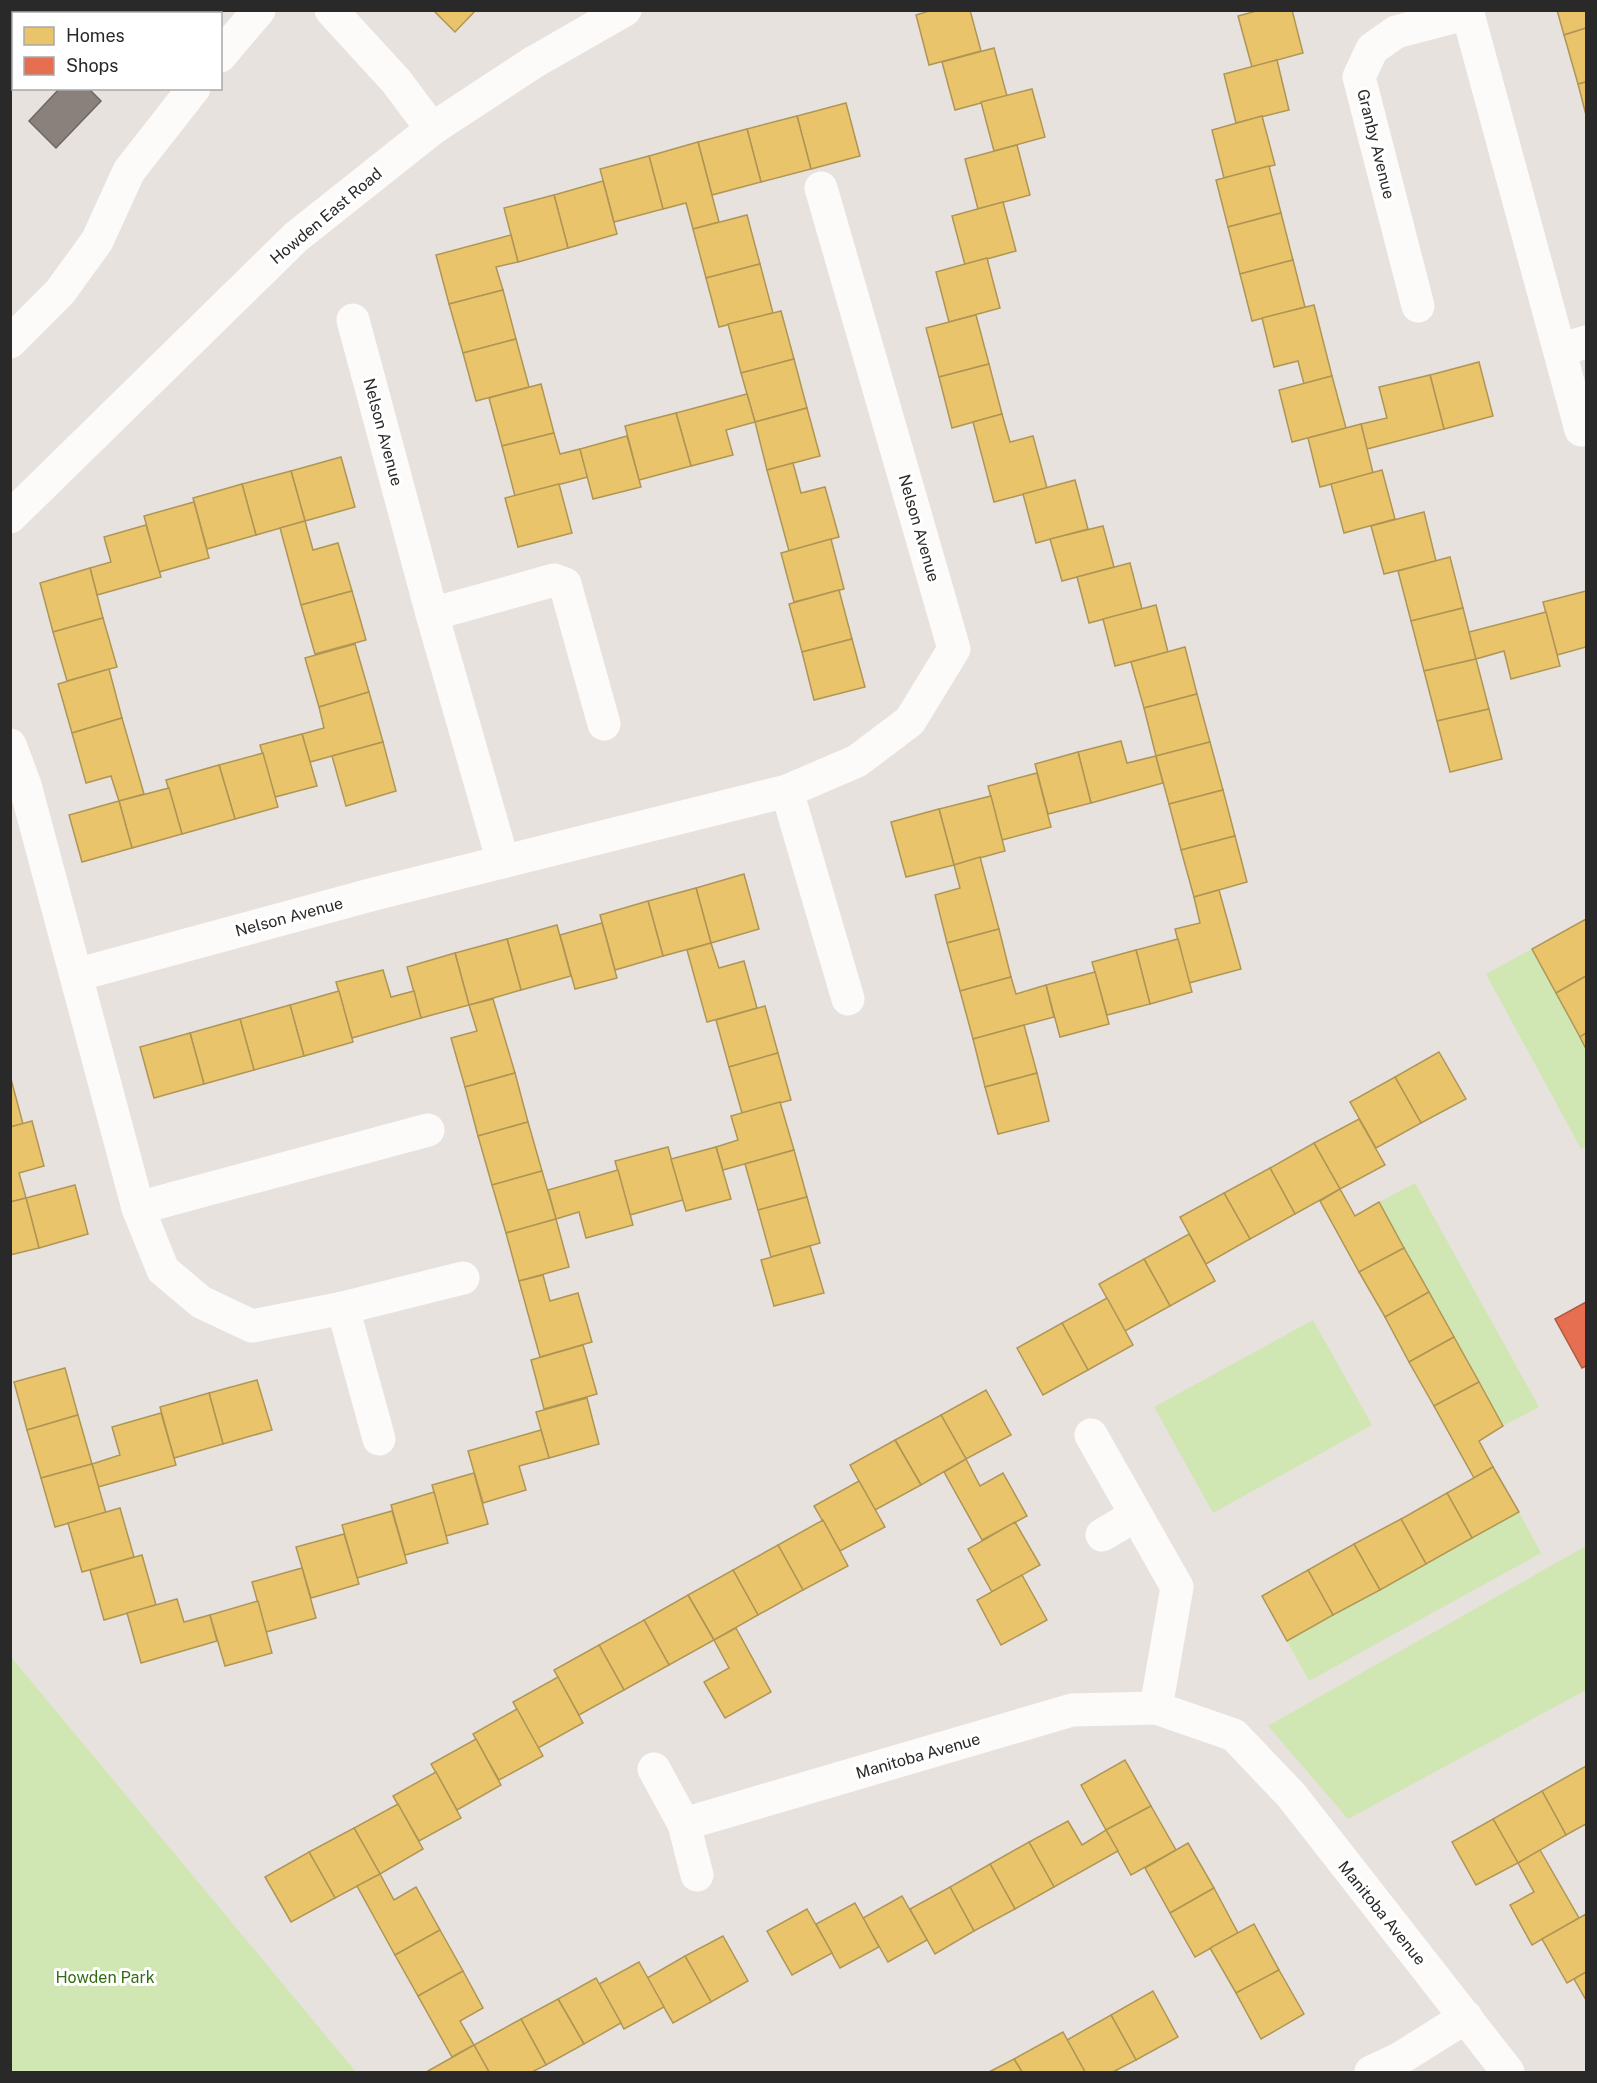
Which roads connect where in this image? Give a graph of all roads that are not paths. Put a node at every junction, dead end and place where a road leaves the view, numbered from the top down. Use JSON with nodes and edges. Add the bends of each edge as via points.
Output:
{"nodes":[{"id":1,"x":259,"y":10,"type":"edge"},
{"id":2,"x":331,"y":10,"type":"edge"},
{"id":3,"x":625,"y":10,"type":"edge"},
{"id":4,"x":1468,"y":12,"type":"edge"},
{"id":5,"x":222,"y":54,"type":"edge"},
{"id":6,"x":192,"y":90,"type":"edge"},
{"id":7,"x":432,"y":129,"type":"junction"},
{"id":8,"x":821,"y":188,"type":"dead end"},
{"id":9,"x":1418,"y":306,"type":"dead end"},
{"id":10,"x":353,"y":320,"type":"dead end"},
{"id":11,"x":10,"y":342,"type":"edge"},
{"id":12,"x":1573,"y":346,"type":"edge"},
{"id":13,"x":1581,"y":430,"type":"dead end"},
{"id":14,"x":10,"y":517,"type":"edge"},
{"id":15,"x":432,"y":614,"type":"junction"},
{"id":16,"x":604,"y":724,"type":"dead end"},
{"id":17,"x":10,"y":745,"type":"edge"},
{"id":18,"x":787,"y":791,"type":"junction"},
{"id":19,"x":503,"y":862,"type":"junction"},
{"id":20,"x":76,"y":975,"type":"junction"},
{"id":21,"x":848,"y":999,"type":"dead end"},
{"id":22,"x":428,"y":1130,"type":"dead end"},
{"id":23,"x":138,"y":1208,"type":"junction"},
{"id":24,"x":463,"y":1278,"type":"dead end"},
{"id":25,"x":343,"y":1308,"type":"junction"},
{"id":26,"x":1090,"y":1435,"type":"dead end"},
{"id":27,"x":379,"y":1439,"type":"dead end"},
{"id":28,"x":1136,"y":1515,"type":"junction"},
{"id":29,"x":1102,"y":1534,"type":"dead end"},
{"id":30,"x":1156,"y":1708,"type":"junction"},
{"id":31,"x":654,"y":1769,"type":"dead end"},
{"id":32,"x":684,"y":1824,"type":"junction"},
{"id":33,"x":697,"y":1875,"type":"dead end"},
{"id":34,"x":1466,"y":2018,"type":"junction"},
{"id":35,"x":1371,"y":2073,"type":"edge"},
{"id":36,"x":1508,"y":2073,"type":"edge"}],
"edges":[{"from":1,"to":5,"type":"street"},
{"from":2,"to":7,"type":"street","via":[[396,81]]},
{"from":3,"to":7,"type":"street","name":"Howden East Road","via":[[534,62]]},
{"from":4,"to":9,"type":"street","name":"Granby Avenue","via":[[1396,32],[1372,49],[1359,77]]},
{"from":4,"to":12,"type":"street","name":"Granby Avenue"},
{"from":6,"to":11,"type":"street","via":[[129,171],[97,241],[60,292]]},
{"from":7,"to":14,"type":"street","name":"Howden East Road","via":[[296,237]]},
{"from":8,"to":18,"type":"street","name":"Nelson Avenue","via":[[954,649],[910,721],[857,761]]},
{"from":10,"to":15,"type":"street","name":"Nelson Avenue"},
{"from":12,"to":13,"type":"street","name":"Granby Avenue"},
{"from":15,"to":16,"type":"street","via":[[554,580],[565,584]]},
{"from":15,"to":19,"type":"street","name":"Nelson Avenue"},
{"from":17,"to":20,"type":"street","via":[[25,785]]},
{"from":18,"to":19,"type":"street","name":"Nelson Avenue"},
{"from":18,"to":21,"type":"street"},
{"from":19,"to":20,"type":"street","name":"Nelson Avenue"},
{"from":20,"to":23,"type":"street"},
{"from":22,"to":23,"type":"street"},
{"from":23,"to":25,"type":"street","via":[[163,1270],[201,1302],[252,1326]]},
{"from":24,"to":25,"type":"street"},
{"from":25,"to":27,"type":"street"},
{"from":26,"to":28,"type":"street"},
{"from":28,"to":29,"type":"street"},
{"from":28,"to":30,"type":"street","via":[[1176,1587]]},
{"from":30,"to":32,"type":"street","name":"Manitoba Avenue","via":[[1072,1710]]},
{"from":30,"to":34,"type":"street","name":"Manitoba Avenue","via":[[1234,1735],[1292,1796]]},
{"from":31,"to":32,"type":"street"},
{"from":32,"to":33,"type":"street"},
{"from":34,"to":35,"type":"street"},
{"from":34,"to":36,"type":"street","name":"Manitoba Avenue"}]}
